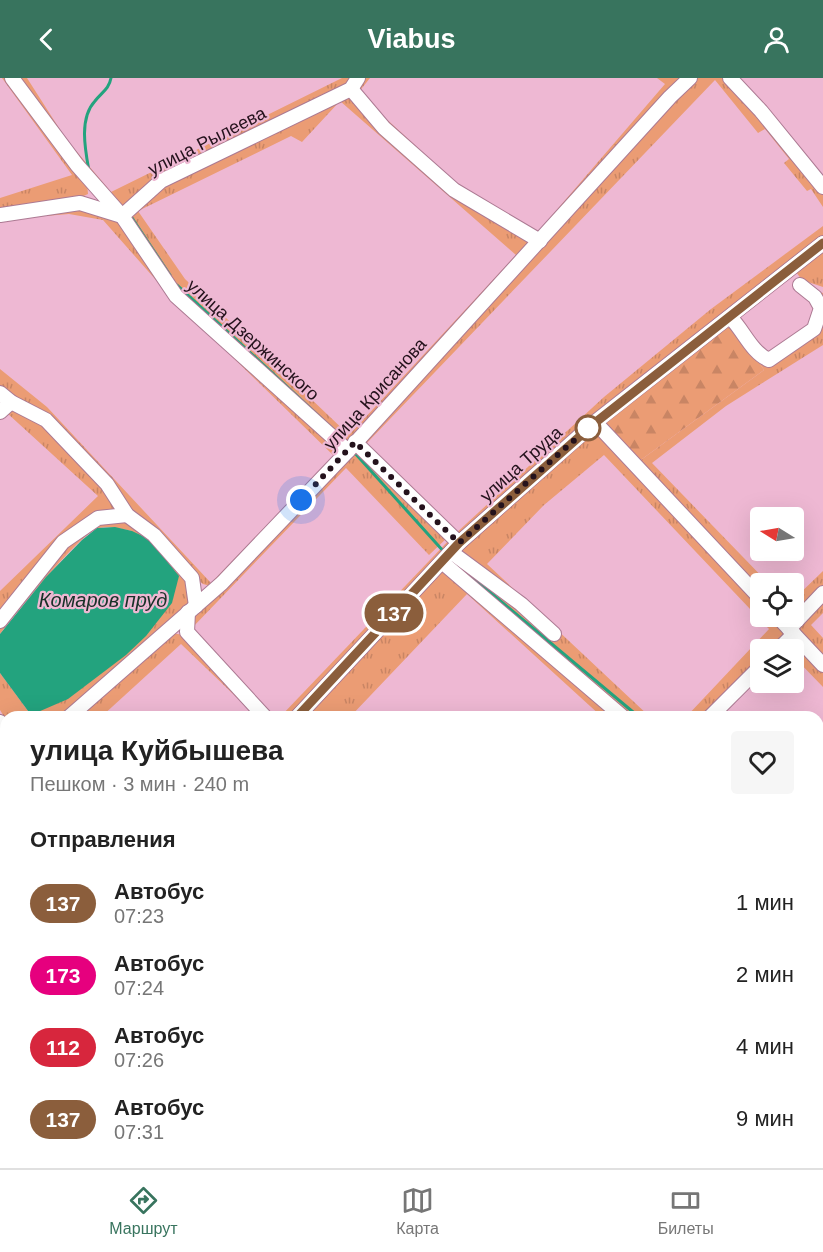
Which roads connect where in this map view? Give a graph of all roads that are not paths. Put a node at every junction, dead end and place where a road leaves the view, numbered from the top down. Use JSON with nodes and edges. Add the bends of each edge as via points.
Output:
{"nodes":[{"id":1,"x":12,"y":78,"type":"edge"},
{"id":2,"x":690,"y":78,"type":"edge"},
{"id":3,"x":730,"y":78,"type":"edge"},
{"id":4,"x":354,"y":83,"type":"edge"},
{"id":5,"x":823,"y":187,"type":"edge"},
{"id":6,"x":0,"y":215,"type":"edge"},
{"id":7,"x":122,"y":216,"type":"junction"},
{"id":8,"x":540,"y":241,"type":"junction"},
{"id":9,"x":823,"y":243,"type":"edge"},
{"id":10,"x":789,"y":270,"type":"junction"},
{"id":11,"x":800,"y":285,"type":"junction"},
{"id":12,"x":823,"y":290,"type":"edge"},
{"id":13,"x":730,"y":317,"type":"junction"},
{"id":14,"x":6,"y":397,"type":"edge"},
{"id":15,"x":0,"y":412,"type":"edge"},
{"id":16,"x":596,"y":422,"type":"junction"},
{"id":17,"x":352,"y":447,"type":"junction"},
{"id":18,"x":127,"y":515,"type":"junction"},
{"id":19,"x":451,"y":552,"type":"junction"},
{"id":20,"x":192,"y":578,"type":"junction"},
{"id":21,"x":750,"y":587,"type":"edge"},
{"id":22,"x":215,"y":590,"type":"junction"},
{"id":23,"x":823,"y":593,"type":"edge"},
{"id":24,"x":192,"y":609,"type":"junction"},
{"id":25,"x":0,"y":621,"type":"edge"},
{"id":26,"x":787,"y":627,"type":"edge"},
{"id":27,"x":169,"y":629,"type":"junction"},
{"id":28,"x":187,"y":632,"type":"junction"},
{"id":29,"x":791,"y":632,"type":"junction"},
{"id":30,"x":554,"y":634,"type":"dead end"},
{"id":31,"x":786,"y":639,"type":"edge"},
{"id":32,"x":823,"y":665,"type":"edge"},
{"id":33,"x":750,"y":677,"type":"edge"},
{"id":34,"x":76,"y":711,"type":"edge"},
{"id":35,"x":260,"y":711,"type":"edge"},
{"id":36,"x":303,"y":711,"type":"edge"},
{"id":37,"x":617,"y":711,"type":"edge"},
{"id":38,"x":716,"y":711,"type":"edge"}],
"edges":[{"from":1,"to":7,"type":"street","name":"улица Дзержинского","via":[[77,165]]},
{"from":2,"to":8,"type":"street","name":"улица Крисанова"},
{"from":3,"to":5,"type":"street"},
{"from":4,"to":7,"type":"street","name":"улица Рылеева","via":[[161,181]]},
{"from":4,"to":8,"type":"street","via":[[384,128],[454,190]]},
{"from":6,"to":7,"type":"street","via":[[80,203]]},
{"from":7,"to":17,"type":"street","name":"улица Дзержинского","via":[[176,296]]},
{"from":8,"to":17,"type":"street","name":"улица Крисанова"},
{"from":9,"to":10,"type":"street","name":"улица Труда"},
{"from":10,"to":11,"type":"street"},
{"from":10,"to":13,"type":"street","name":"улица Труда"},
{"from":11,"to":12,"type":"street"},
{"from":11,"to":13,"type":"street","via":[[821,308],[814,329],[769,360],[756,351]]},
{"from":13,"to":16,"type":"street","name":"улица Труда"},
{"from":14,"to":15,"type":"street"},
{"from":14,"to":18,"type":"street","via":[[46,420],[108,484]]},
{"from":16,"to":19,"type":"street","name":"улица Труда"},
{"from":16,"to":21,"type":"street"},
{"from":17,"to":19,"type":"street","name":"улица Дзержинского"},
{"from":17,"to":22,"type":"street","name":"улица Крисанова"},
{"from":18,"to":20,"type":"street","via":[[154,535]]},
{"from":18,"to":25,"type":"street","via":[[98,518],[63,542]]},
{"from":19,"to":30,"type":"street"},
{"from":19,"to":36,"type":"street","name":"улица Труда"},
{"from":19,"to":37,"type":"street","name":"улица Дзержинского"},
{"from":20,"to":22,"type":"street"},
{"from":20,"to":24,"type":"street"},
{"from":22,"to":24,"type":"street","name":"улица Крисанова"},
{"from":23,"to":29,"type":"street"},
{"from":24,"to":27,"type":"street","name":"улица Крисанова"},
{"from":24,"to":28,"type":"street"},
{"from":26,"to":29,"type":"street"},
{"from":27,"to":28,"type":"street"},
{"from":27,"to":34,"type":"street","name":"улица Крисанова"},
{"from":28,"to":35,"type":"street"},
{"from":29,"to":31,"type":"street"},
{"from":29,"to":32,"type":"street"},
{"from":33,"to":38,"type":"street"}]}
